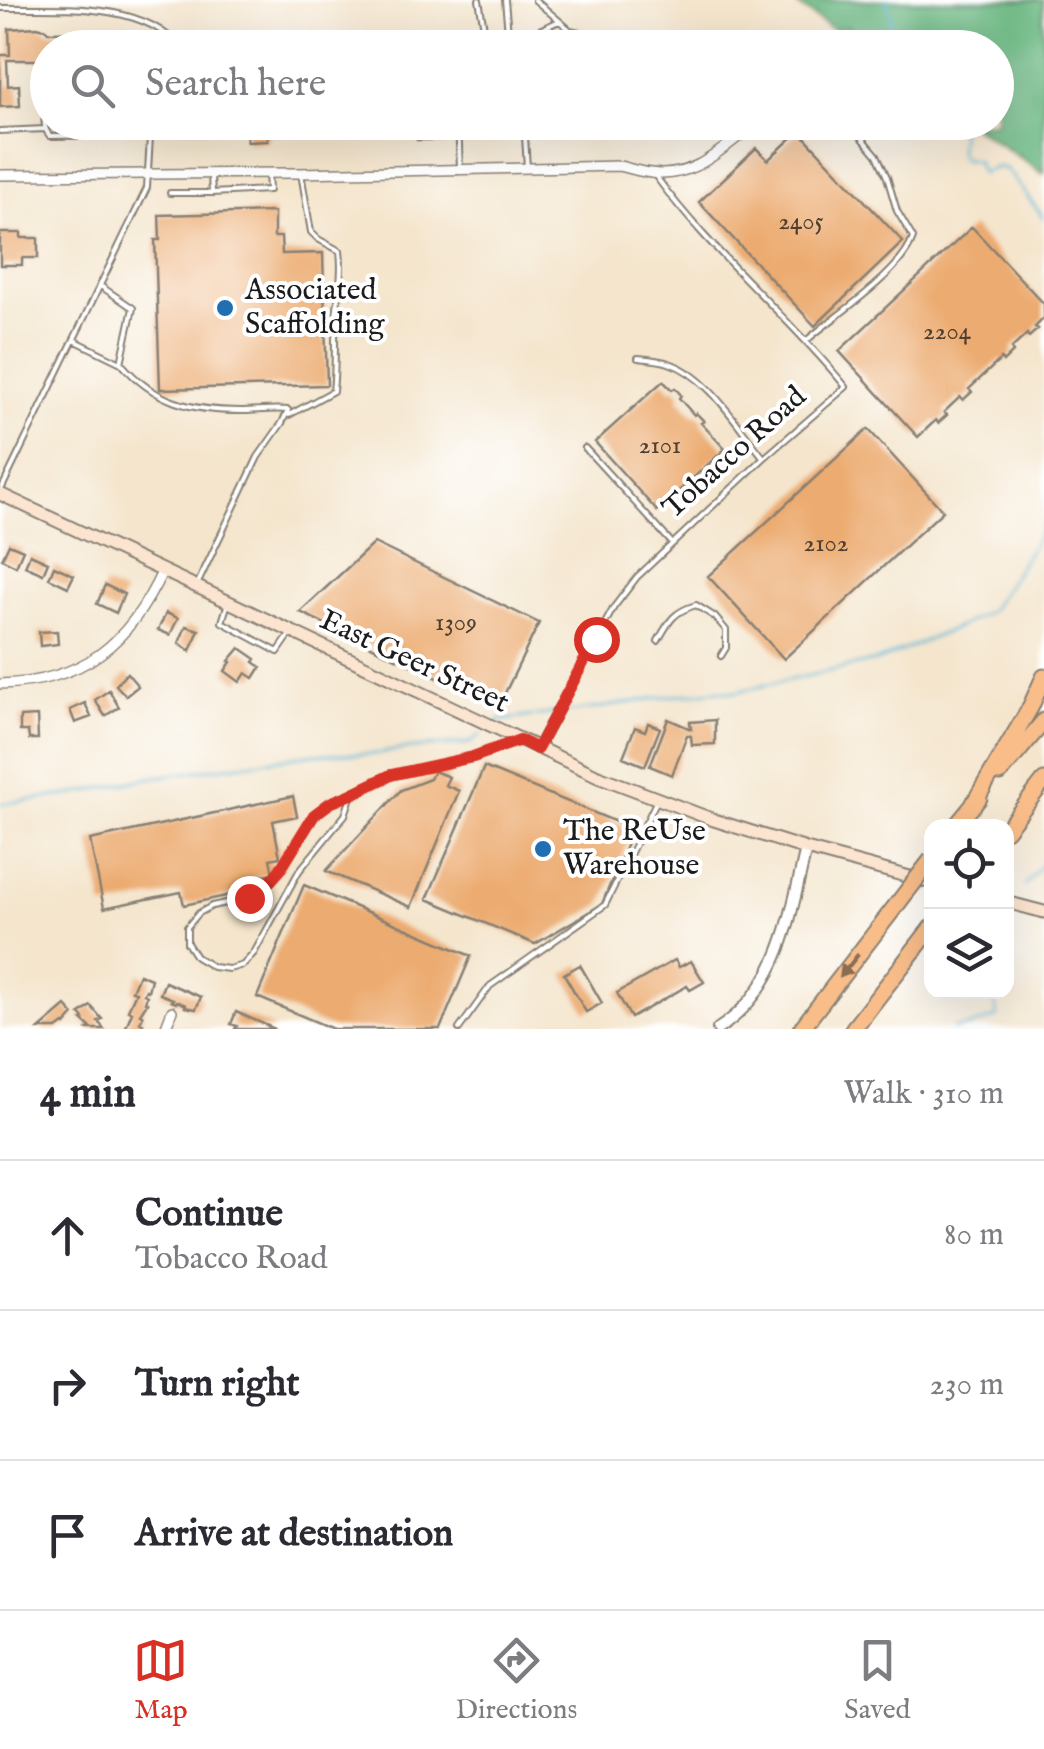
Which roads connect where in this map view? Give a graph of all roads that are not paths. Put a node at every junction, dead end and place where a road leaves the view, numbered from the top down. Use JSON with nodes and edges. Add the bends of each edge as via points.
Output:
{"nodes":[{"id":1,"x":479,"y":0,"type":"edge"},
{"id":2,"x":505,"y":0,"type":"edge"},
{"id":3,"x":535,"y":0,"type":"edge"},
{"id":4,"x":0,"y":8,"type":"edge"},
{"id":5,"x":559,"y":21,"type":"junction"},
{"id":6,"x":161,"y":30,"type":"edge"},
{"id":7,"x":484,"y":30,"type":"edge"},
{"id":8,"x":508,"y":30,"type":"edge"},
{"id":9,"x":540,"y":30,"type":"edge"},
{"id":10,"x":570,"y":30,"type":"edge"},
{"id":11,"x":30,"y":130,"type":"edge"},
{"id":12,"x":0,"y":131,"type":"edge"},
{"id":13,"x":150,"y":140,"type":"edge"},
{"id":14,"x":459,"y":140,"type":"edge"},
{"id":15,"x":524,"y":140,"type":"edge"},
{"id":16,"x":736,"y":140,"type":"edge"},
{"id":17,"x":864,"y":140,"type":"edge"},
{"id":18,"x":526,"y":166,"type":"junction"},
{"id":19,"x":460,"y":168,"type":"junction"},
{"id":20,"x":211,"y":173,"type":"junction"},
{"id":21,"x":268,"y":173,"type":"junction"},
{"id":22,"x":301,"y":173,"type":"junction"},
{"id":23,"x":654,"y":174,"type":"junction"},
{"id":24,"x":0,"y":175,"type":"edge"},
{"id":25,"x":149,"y":175,"type":"junction"},
{"id":26,"x":170,"y":193,"type":"dead end"},
{"id":27,"x":212,"y":193,"type":"junction"},
{"id":28,"x":100,"y":286,"type":"junction"},
{"id":29,"x":74,"y":340,"type":"junction"},
{"id":30,"x":806,"y":342,"type":"junction"},
{"id":31,"x":638,"y":358,"type":"dead end"},
{"id":32,"x":121,"y":363,"type":"junction"},
{"id":33,"x":286,"y":416,"type":"junction"},
{"id":34,"x":585,"y":448,"type":"dead end"},
{"id":35,"x":764,"y":458,"type":"junction"},
{"id":36,"x":0,"y":493,"type":"edge"},
{"id":37,"x":672,"y":543,"type":"junction"},
{"id":38,"x":162,"y":570,"type":"junction"},
{"id":39,"x":196,"y":586,"type":"junction"},
{"id":40,"x":228,"y":602,"type":"junction"},
{"id":41,"x":292,"y":632,"type":"junction"},
{"id":42,"x":658,"y":642,"type":"dead end"},
{"id":43,"x":721,"y":656,"type":"dead end"},
{"id":44,"x":1044,"y":677,"type":"edge"},
{"id":45,"x":0,"y":684,"type":"edge"},
{"id":46,"x":560,"y":706,"type":"joint"},
{"id":47,"x":1044,"y":722,"type":"edge"},
{"id":48,"x":520,"y":740,"type":"junction"},
{"id":49,"x":537,"y":749,"type":"junction"},
{"id":50,"x":1044,"y":781,"type":"edge"},
{"id":51,"x":352,"y":794,"type":"junction"},
{"id":52,"x":658,"y":800,"type":"junction"},
{"id":53,"x":974,"y":803,"type":"junction"},
{"id":54,"x":961,"y":819,"type":"edge"},
{"id":55,"x":1014,"y":820,"type":"edge"},
{"id":56,"x":806,"y":849,"type":"junction"},
{"id":57,"x":924,"y":869,"type":"edge"},
{"id":58,"x":924,"y":881,"type":"edge"},
{"id":59,"x":1014,"y":904,"type":"edge"},
{"id":60,"x":1044,"y":912,"type":"edge"},
{"id":61,"x":924,"y":937,"type":"edge"},
{"id":62,"x":172,"y":1011,"type":"dead end"},
{"id":63,"x":165,"y":1029,"type":"edge"},
{"id":64,"x":459,"y":1029,"type":"edge"},
{"id":65,"x":718,"y":1029,"type":"edge"},
{"id":66,"x":800,"y":1029,"type":"edge"},
{"id":67,"x":853,"y":1029,"type":"edge"}],
"edges":[{"from":1,"to":7,"type":"lane"},
{"from":2,"to":8,"type":"lane"},
{"from":3,"to":5,"type":"lane"},
{"from":4,"to":6,"type":"lane","via":[[109,9]]},
{"from":5,"to":9,"type":"lane"},
{"from":5,"to":10,"type":"lane"},
{"from":11,"to":12,"type":"lane"},
{"from":13,"to":25,"type":"lane"},
{"from":14,"to":19,"type":"lane"},
{"from":15,"to":18,"type":"lane"},
{"from":16,"to":23,"type":"street","via":[[686,172]]},
{"from":17,"to":30,"type":"lane","via":[[913,238],[890,271]]},
{"from":18,"to":19,"type":"street"},
{"from":18,"to":23,"type":"street","via":[[618,166]]},
{"from":19,"to":22,"type":"street"},
{"from":20,"to":21,"type":"street"},
{"from":20,"to":25,"type":"street"},
{"from":20,"to":27,"type":"lane"},
{"from":21,"to":22,"type":"street"},
{"from":21,"to":27,"type":"lane","via":[[269,190]]},
{"from":22,"to":33,"type":"lane","via":[[311,232],[340,251],[342,266],[333,391]]},
{"from":23,"to":30,"type":"lane","name":"Tobacco Road"},
{"from":24,"to":25,"type":"street"},
{"from":25,"to":28,"type":"lane"},
{"from":26,"to":27,"type":"lane"},
{"from":28,"to":29,"type":"lane"},
{"from":28,"to":32,"type":"lane","via":[[133,308]]},
{"from":29,"to":32,"type":"lane"},
{"from":29,"to":36,"type":"lane"},
{"from":30,"to":35,"type":"lane","name":"Tobacco Road","via":[[846,387]]},
{"from":31,"to":35,"type":"lane","via":[[686,371],[715,395]]},
{"from":32,"to":33,"type":"lane","via":[[135,380],[181,404],[285,409]]},
{"from":33,"to":39,"type":"lane","via":[[258,456]]},
{"from":34,"to":37,"type":"lane"},
{"from":35,"to":37,"type":"lane","name":"Tobacco Road"},
{"from":36,"to":38,"type":"main road","name":"East Geer Street"},
{"from":37,"to":46,"type":"lane","name":"Tobacco Road","via":[[614,607]]},
{"from":38,"to":39,"type":"main road","name":"East Geer Street"},
{"from":38,"to":45,"type":"street","via":[[130,628],[88,662],[48,679]]},
{"from":39,"to":40,"type":"main road","name":"East Geer Street"},
{"from":40,"to":41,"type":"main road","name":"East Geer Street"},
{"from":40,"to":41,"type":"lane","via":[[222,622],[278,652]]},
{"from":41,"to":48,"type":"main road","name":"East Geer Street"},
{"from":42,"to":43,"type":"lane","via":[[681,610],[696,605],[726,630]]},
{"from":44,"to":53,"type":"highway"},
{"from":46,"to":49,"type":"street","name":"Tobacco Road"},
{"from":47,"to":53,"type":"highway"},
{"from":48,"to":49,"type":"main road","name":"East Geer Street"},
{"from":48,"to":51,"type":"lane","via":[[391,775]]},
{"from":49,"to":52,"type":"main road","name":"East Geer Street"},
{"from":50,"to":55,"type":"highway"},
{"from":51,"to":51,"type":"lane","via":[[314,815],[264,888],[199,913],[187,926],[196,957],[212,967],[243,965],[299,871],[345,816]]},
{"from":52,"to":56,"type":"main road","name":"East Geer Street"},
{"from":52,"to":64,"type":"lane","via":[[605,905],[490,986]]},
{"from":53,"to":54,"type":"highway"},
{"from":56,"to":58,"type":"main road","name":"East Geer Street"},
{"from":56,"to":65,"type":"street","via":[[772,971],[752,1000]]},
{"from":57,"to":66,"type":"highway","one_way":true,"bridge":true},
{"from":59,"to":60,"type":"main road"},
{"from":61,"to":67,"type":"highway"},
{"from":62,"to":63,"type":"street"}]}
